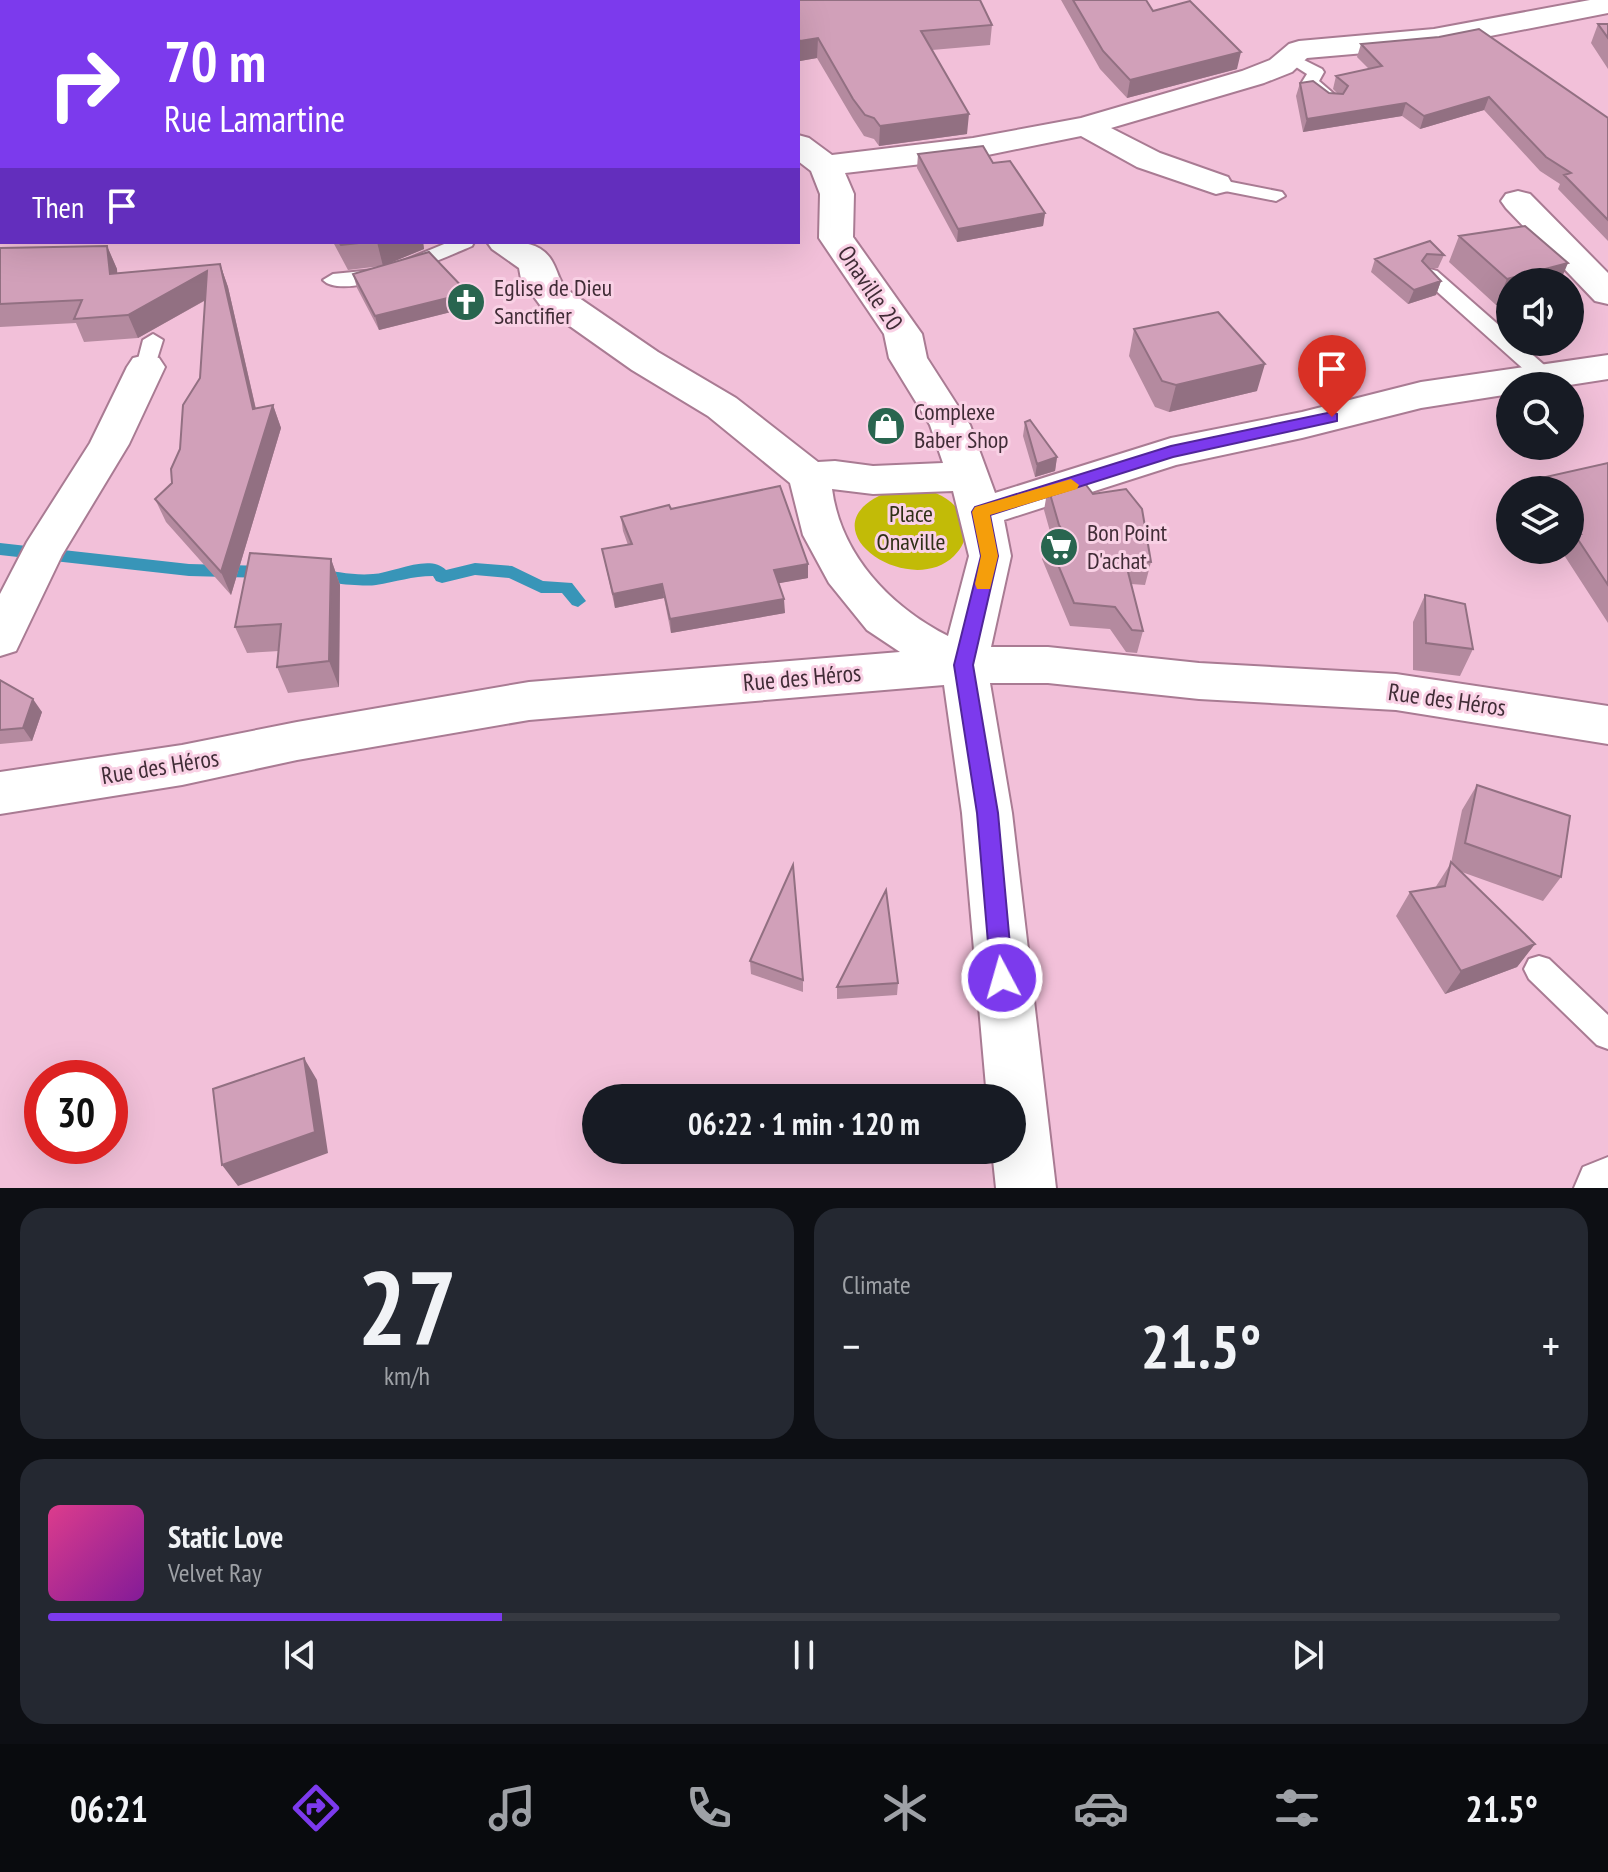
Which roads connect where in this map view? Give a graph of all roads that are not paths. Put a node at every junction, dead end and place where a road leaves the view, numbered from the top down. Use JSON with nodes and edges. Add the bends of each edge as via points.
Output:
{"nodes":[{"id":1,"x":1608,"y":5,"type":"edge"},
{"id":2,"x":1290,"y":58,"type":"junction"},
{"id":3,"x":1333,"y":100,"type":"edge"},
{"id":4,"x":1086,"y":126,"type":"junction"},
{"id":5,"x":811,"y":156,"type":"edge"},
{"id":6,"x":1216,"y":184,"type":"joint"},
{"id":7,"x":1276,"y":196,"type":"dead end"},
{"id":8,"x":1518,"y":201,"type":"dead end"},
{"id":9,"x":460,"y":244,"type":"edge"},
{"id":10,"x":507,"y":244,"type":"edge"},
{"id":11,"x":1430,"y":275,"type":"edge"},
{"id":12,"x":333,"y":280,"type":"dead end"},
{"id":13,"x":1608,"y":293,"type":"edge"},
{"id":14,"x":150,"y":354,"type":"dead end"},
{"id":15,"x":1608,"y":367,"type":"edge"},
{"id":16,"x":1539,"y":372,"type":"edge"},
{"id":17,"x":1572,"y":372,"type":"edge"},
{"id":18,"x":1496,"y":383,"type":"edge"},
{"id":19,"x":810,"y":477,"type":"junction"},
{"id":20,"x":973,"y":494,"type":"junction"},
{"id":21,"x":0,"y":639,"type":"edge"},
{"id":22,"x":964,"y":665,"type":"junction"},
{"id":23,"x":1608,"y":725,"type":"edge"},
{"id":24,"x":0,"y":793,"type":"edge"},
{"id":25,"x":1539,"y":969,"type":"dead end"},
{"id":26,"x":1608,"y":1035,"type":"edge"},
{"id":27,"x":1026,"y":1188,"type":"edge"}],
"edges":[{"from":1,"to":2,"type":"street","via":[[1434,38],[1299,50]]},
{"from":2,"to":3,"type":"lane","via":[[1316,72],[1310,82]]},
{"from":2,"to":4,"type":"street","via":[[1253,77]]},
{"from":4,"to":5,"type":"street","via":[[973,148]]},
{"from":4,"to":6,"type":"street","via":[[1155,165]]},
{"from":5,"to":20,"type":"street","name":"Onaville 20","via":[[837,194],[836,238],[903,334],[908,358],[950,425]]},
{"from":6,"to":7,"type":"lane"},
{"from":8,"to":13,"type":"street"},
{"from":9,"to":12,"type":"lane","via":[[388,274]]},
{"from":10,"to":19,"type":"street","via":[[536,263],[539,279],[553,297],[722,407]]},
{"from":11,"to":16,"type":"lane"},
{"from":14,"to":21,"type":"street","via":[[109,444],[42,553]]},
{"from":15,"to":17,"type":"street"},
{"from":18,"to":20,"type":"street","via":[[1421,395]]},
{"from":19,"to":20,"type":"street","via":[[835,475]]},
{"from":19,"to":22,"type":"street","via":[[811,497],[836,556],[859,591],[885,620]]},
{"from":20,"to":22,"type":"street","name":"Onaville 20","via":[[990,556]]},
{"from":22,"to":23,"type":"street","name":"Rue des Héros","via":[[1048,665],[1199,681],[1396,692]]},
{"from":22,"to":24,"type":"street","name":"Rue des Héros","via":[[529,701]]},
{"from":22,"to":27,"type":"street","name":"Onaville 20","via":[[987,813]]},
{"from":25,"to":26,"type":"lane"}]}
